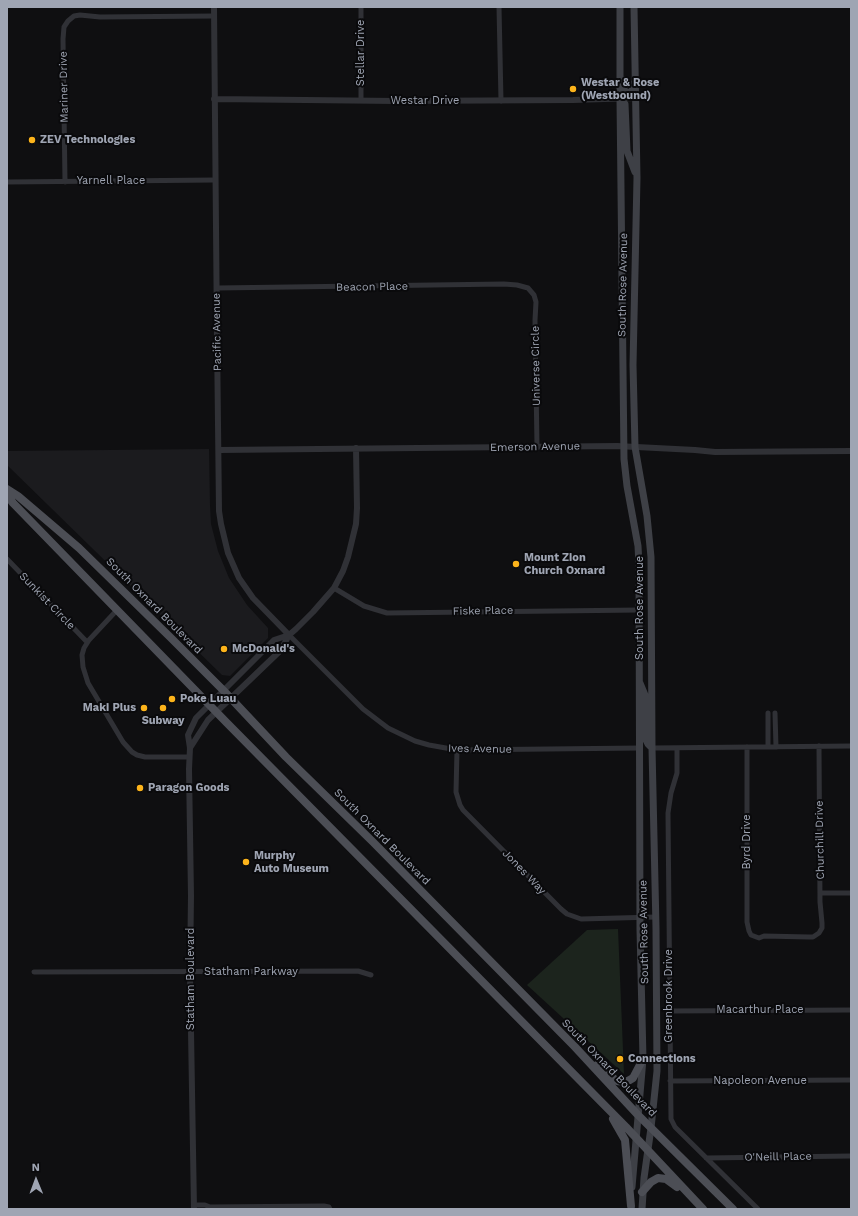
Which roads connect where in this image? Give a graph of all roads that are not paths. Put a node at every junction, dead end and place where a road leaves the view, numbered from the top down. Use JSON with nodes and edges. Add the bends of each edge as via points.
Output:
{"nodes":[{"id":1,"x":214,"y":7,"type":"edge"},
{"id":2,"x":361,"y":7,"type":"edge"},
{"id":3,"x":499,"y":7,"type":"edge"},
{"id":4,"x":620,"y":7,"type":"edge"},
{"id":5,"x":634,"y":7,"type":"edge"},
{"id":6,"x":214,"y":16,"type":"junction"},
{"id":7,"x":620,"y":53,"type":"junction"},
{"id":8,"x":636,"y":79,"type":"junction"},
{"id":9,"x":636,"y":98,"type":"junction"},
{"id":10,"x":214,"y":99,"type":"junction"},
{"id":11,"x":620,"y":99,"type":"junction"},
{"id":12,"x":361,"y":100,"type":"junction"},
{"id":13,"x":500,"y":101,"type":"junction"},
{"id":14,"x":637,"y":178,"type":"junction"},
{"id":15,"x":215,"y":180,"type":"junction"},
{"id":16,"x":7,"y":182,"type":"edge"},
{"id":17,"x":65,"y":182,"type":"junction"},
{"id":18,"x":216,"y":288,"type":"junction"},
{"id":19,"x":528,"y":288,"type":"joint"},
{"id":20,"x":536,"y":446,"type":"junction"},
{"id":21,"x":624,"y":446,"type":"junction"},
{"id":22,"x":635,"y":447,"type":"junction"},
{"id":23,"x":356,"y":448,"type":"junction"},
{"id":24,"x":219,"y":450,"type":"junction"},
{"id":25,"x":851,"y":451,"type":"edge"},
{"id":26,"x":7,"y":489,"type":"edge"},
{"id":27,"x":7,"y":495,"type":"edge"},
{"id":28,"x":7,"y":559,"type":"edge"},
{"id":29,"x":334,"y":588,"type":"junction"},
{"id":30,"x":117,"y":610,"type":"junction"},
{"id":31,"x":639,"y":610,"type":"junction"},
{"id":32,"x":289,"y":635,"type":"junction"},
{"id":33,"x":87,"y":642,"type":"junction"},
{"id":34,"x":638,"y":679,"type":"junction"},
{"id":35,"x":223,"y":690,"type":"junction"},
{"id":36,"x":231,"y":699,"type":"junction"},
{"id":37,"x":210,"y":705,"type":"junction"},
{"id":38,"x":217,"y":712,"type":"junction"},
{"id":39,"x":768,"y":713,"type":"dead end"},
{"id":40,"x":775,"y":713,"type":"dead end"},
{"id":41,"x":819,"y":746,"type":"junction"},
{"id":42,"x":851,"y":746,"type":"edge"},
{"id":43,"x":768,"y":747,"type":"junction"},
{"id":44,"x":776,"y":747,"type":"junction"},
{"id":45,"x":190,"y":748,"type":"junction"},
{"id":46,"x":640,"y":748,"type":"junction"},
{"id":47,"x":652,"y":748,"type":"junction"},
{"id":48,"x":678,"y":748,"type":"junction"},
{"id":49,"x":747,"y":748,"type":"junction"},
{"id":50,"x":457,"y":750,"type":"junction"},
{"id":51,"x":189,"y":757,"type":"junction"},
{"id":52,"x":820,"y":893,"type":"junction"},
{"id":53,"x":851,"y":893,"type":"edge"},
{"id":54,"x":655,"y":917,"type":"junction"},
{"id":55,"x":640,"y":918,"type":"junction"},
{"id":56,"x":819,"y":933,"type":"joint"},
{"id":57,"x":34,"y":972,"type":"dead end"},
{"id":58,"x":190,"y":972,"type":"junction"},
{"id":59,"x":371,"y":975,"type":"dead end"},
{"id":60,"x":851,"y":1010,"type":"edge"},
{"id":61,"x":669,"y":1011,"type":"junction"},
{"id":62,"x":575,"y":1047,"type":"junction"},
{"id":63,"x":643,"y":1059,"type":"junction"},
{"id":64,"x":851,"y":1080,"type":"edge"},
{"id":65,"x":670,"y":1081,"type":"junction"},
{"id":66,"x":604,"y":1105,"type":"junction"},
{"id":67,"x":638,"y":1115,"type":"junction"},
{"id":68,"x":651,"y":1128,"type":"junction"},
{"id":69,"x":636,"y":1138,"type":"junction"},
{"id":70,"x":648,"y":1150,"type":"junction"},
{"id":71,"x":851,"y":1156,"type":"edge"},
{"id":72,"x":706,"y":1158,"type":"junction"},
{"id":73,"x":642,"y":1192,"type":"junction"},
{"id":74,"x":697,"y":1203,"type":"junction"},
{"id":75,"x":194,"y":1207,"type":"edge"},
{"id":76,"x":631,"y":1207,"type":"edge"},
{"id":77,"x":209,"y":1208,"type":"edge"},
{"id":78,"x":330,"y":1209,"type":"edge"},
{"id":79,"x":642,"y":1209,"type":"edge"},
{"id":80,"x":703,"y":1209,"type":"edge"},
{"id":81,"x":733,"y":1209,"type":"edge"},
{"id":82,"x":758,"y":1209,"type":"edge"}],
"edges":[{"from":1,"to":6,"type":"street","name":"Pacific Avenue"},
{"from":2,"to":12,"type":"street","name":"Stellar Drive"},
{"from":3,"to":13,"type":"street"},
{"from":4,"to":7,"type":"main road","name":"South Rose Avenue"},
{"from":5,"to":8,"type":"main road","name":"South Rose Avenue"},
{"from":6,"to":10,"type":"street","name":"Pacific Avenue"},
{"from":6,"to":17,"type":"street","name":"Mariner Drive","via":[[80,15],[70,18],[63,32]]},
{"from":7,"to":8,"type":"main road","via":[[626,93],[632,91]]},
{"from":7,"to":11,"type":"main road","name":"South Rose Avenue"},
{"from":8,"to":9,"type":"main road","name":"South Rose Avenue"},
{"from":9,"to":11,"type":"street","name":"Westar Drive"},
{"from":9,"to":14,"type":"main road","name":"South Rose Avenue"},
{"from":10,"to":12,"type":"street","name":"Westar Drive"},
{"from":10,"to":15,"type":"street","name":"Pacific Avenue"},
{"from":11,"to":13,"type":"street","name":"Westar Drive"},
{"from":11,"to":14,"type":"main road","via":[[625,104],[628,151]]},
{"from":11,"to":21,"type":"main road","name":"South Rose Avenue"},
{"from":12,"to":13,"type":"street","name":"Westar Drive"},
{"from":14,"to":22,"type":"main road","name":"South Rose Avenue","via":[[633,365]]},
{"from":15,"to":17,"type":"street","name":"Yarnell Place"},
{"from":15,"to":18,"type":"street","name":"Pacific Avenue"},
{"from":16,"to":17,"type":"street","name":"Yarnell Place"},
{"from":18,"to":19,"type":"street","name":"Beacon Place","via":[[504,284]]},
{"from":18,"to":24,"type":"street","name":"Pacific Avenue"},
{"from":19,"to":20,"type":"street","name":"Universe Circle","via":[[534,294],[536,302]]},
{"from":20,"to":21,"type":"street","name":"Emerson Avenue"},
{"from":20,"to":23,"type":"street","name":"Emerson Avenue"},
{"from":21,"to":22,"type":"street","name":"Emerson Avenue"},
{"from":21,"to":31,"type":"main road","name":"South Rose Avenue","via":[[627,486],[638,546]]},
{"from":22,"to":25,"type":"street","name":"Emerson Avenue","via":[[715,452]]},
{"from":22,"to":47,"type":"main road","name":"South Rose Avenue","via":[[651,547]]},
{"from":23,"to":24,"type":"street","name":"Emerson Avenue"},
{"from":23,"to":29,"type":"street","name":"Statham Boulevard","via":[[356,524],[348,557]]},
{"from":24,"to":32,"type":"street","name":"Pacific Avenue","via":[[219,511],[228,553],[248,592]]},
{"from":26,"to":35,"type":"main road","name":"South Oxnard Boulevard","via":[[90,558]]},
{"from":27,"to":30,"type":"main road"},
{"from":28,"to":33,"type":"street","name":"Sunkist Circle"},
{"from":29,"to":31,"type":"street","name":"Fiske Place","via":[[364,606],[387,613]]},
{"from":29,"to":32,"type":"street","name":"Statham Boulevard"},
{"from":30,"to":33,"type":"street"},
{"from":30,"to":37,"type":"main road"},
{"from":31,"to":34,"type":"main road","name":"South Rose Avenue"},
{"from":32,"to":35,"type":"street","name":"Statham Boulevard","via":[[274,640]]},
{"from":32,"to":36,"type":"street","name":"Statham Boulevard","via":[[281,650]]},
{"from":32,"to":50,"type":"street","name":"Ives Avenue","via":[[375,719],[415,741]]},
{"from":33,"to":51,"type":"street","via":[[82,655],[86,678],[132,752],[145,757]]},
{"from":34,"to":46,"type":"main road","name":"South Rose Avenue"},
{"from":34,"to":47,"type":"main road","via":[[645,695],[645,738]]},
{"from":35,"to":36,"type":"main road","name":"South Oxnard Boulevard"},
{"from":35,"to":37,"type":"street","name":"Statham Boulevard"},
{"from":36,"to":38,"type":"street","name":"Statham Boulevard"},
{"from":36,"to":62,"type":"main road","name":"South Oxnard Boulevard"},
{"from":37,"to":38,"type":"main road"},
{"from":37,"to":45,"type":"street","name":"Statham Boulevard","via":[[192,725],[188,735]]},
{"from":38,"to":45,"type":"street","name":"Statham Boulevard","via":[[204,725]]},
{"from":38,"to":66,"type":"main road"},
{"from":39,"to":43,"type":"street"},
{"from":40,"to":44,"type":"street"},
{"from":41,"to":42,"type":"street"},
{"from":41,"to":44,"type":"street"},
{"from":41,"to":52,"type":"street","name":"Churchill Drive"},
{"from":43,"to":44,"type":"street"},
{"from":43,"to":49,"type":"street"},
{"from":45,"to":51,"type":"street","name":"Statham Boulevard"},
{"from":46,"to":50,"type":"street","name":"Ives Avenue"},
{"from":46,"to":55,"type":"main road","name":"South Rose Avenue"},
{"from":47,"to":48,"type":"street"},
{"from":47,"to":54,"type":"main road","name":"South Rose Avenue"},
{"from":48,"to":49,"type":"street"},
{"from":48,"to":61,"type":"street","name":"Greenbrook Drive","via":[[677,773],[668,813]]},
{"from":49,"to":56,"type":"street","name":"Byrd Drive","via":[[747,926],[751,935],[759,938],[813,937]]},
{"from":50,"to":55,"type":"street","name":"Jones Way","via":[[456,792],[460,805],[561,909],[581,919]]},
{"from":51,"to":58,"type":"street","name":"Statham Boulevard"},
{"from":52,"to":53,"type":"street"},
{"from":52,"to":56,"type":"street","name":"Churchill Drive","via":[[822,928]]},
{"from":54,"to":55,"type":"street","name":"Jones Way"},
{"from":54,"to":68,"type":"main road","name":"South Rose Avenue","via":[[657,1071]]},
{"from":55,"to":63,"type":"main road","name":"South Rose Avenue"},
{"from":57,"to":58,"type":"street","name":"Statham Parkway"},
{"from":58,"to":59,"type":"street","name":"Statham Parkway","via":[[358,971]]},
{"from":58,"to":75,"type":"street","name":"Statham Boulevard"},
{"from":60,"to":61,"type":"street","name":"Macarthur Place"},
{"from":61,"to":65,"type":"street","name":"Greenbrook Drive"},
{"from":62,"to":63,"type":"main road","via":[[617,1081],[624,1082],[633,1078]]},
{"from":62,"to":67,"type":"main road","name":"South Oxnard Boulevard"},
{"from":63,"to":67,"type":"main road","name":"South Rose Avenue"},
{"from":64,"to":65,"type":"street","name":"Napoleon Avenue"},
{"from":65,"to":72,"type":"street","name":"Greenbrook Drive","via":[[672,1124]]},
{"from":66,"to":69,"type":"main road"},
{"from":66,"to":76,"type":"main road","via":[[625,1140]]},
{"from":67,"to":68,"type":"main road","name":"South Oxnard Boulevard"},
{"from":67,"to":69,"type":"main road","name":"South Rose Avenue"},
{"from":68,"to":70,"type":"main road","name":"South Rose Avenue"},
{"from":68,"to":81,"type":"main road","name":"South Oxnard Boulevard"},
{"from":69,"to":70,"type":"main road"},
{"from":69,"to":76,"type":"main road","name":"South Rose Avenue"},
{"from":70,"to":73,"type":"main road","name":"South Rose Avenue"},
{"from":70,"to":74,"type":"main road"},
{"from":71,"to":72,"type":"street","name":"O'Neill Place"},
{"from":72,"to":82,"type":"street","name":"Greenbrook Drive"},
{"from":73,"to":74,"type":"main road","via":[[654,1179],[662,1178]]},
{"from":73,"to":79,"type":"main road","name":"South Rose Avenue"},
{"from":74,"to":80,"type":"main road"},
{"from":75,"to":77,"type":"street","via":[[202,1204]]},
{"from":77,"to":78,"type":"street","via":[[324,1206]]}]}
